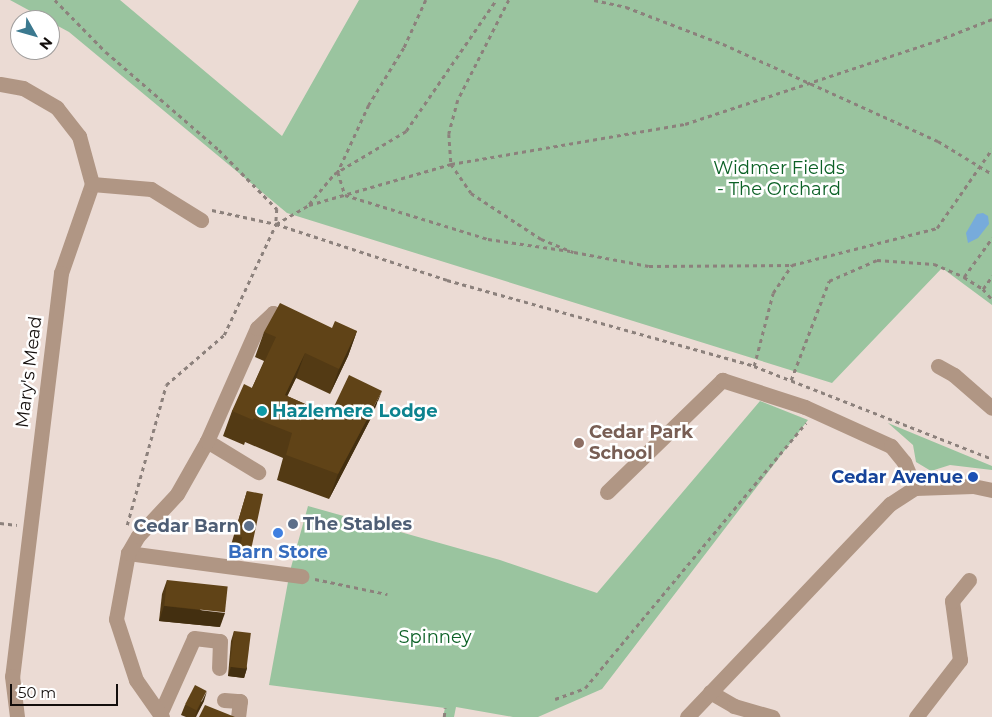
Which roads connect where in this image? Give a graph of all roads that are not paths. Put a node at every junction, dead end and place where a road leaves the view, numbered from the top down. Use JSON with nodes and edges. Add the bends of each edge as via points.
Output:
{"nodes":[{"id":1,"x":0,"y":84,"type":"edge"},
{"id":2,"x":92,"y":184,"type":"junction"},
{"id":3,"x":201,"y":220,"type":"road end"},
{"id":4,"x":303,"y":329,"type":"edge"},
{"id":5,"x":938,"y":366,"type":"dead end"},
{"id":6,"x":992,"y":408,"type":"edge"},
{"id":7,"x":207,"y":441,"type":"junction"},
{"id":8,"x":258,"y":472,"type":"dead end"},
{"id":9,"x":915,"y":488,"type":"junction"},
{"id":10,"x":992,"y":490,"type":"edge"},
{"id":11,"x":607,"y":492,"type":"dead end"},
{"id":12,"x":128,"y":553,"type":"junction"},
{"id":13,"x":301,"y":576,"type":"road end"},
{"id":14,"x":969,"y":580,"type":"dead end"},
{"id":15,"x":219,"y":668,"type":"dead end"},
{"id":16,"x":710,"y":692,"type":"junction"},
{"id":17,"x":224,"y":700,"type":"dead end"},
{"id":18,"x":161,"y":716,"type":"edge"},
{"id":19,"x":17,"y":717,"type":"edge"},
{"id":20,"x":238,"y":717,"type":"edge"},
{"id":21,"x":686,"y":717,"type":"edge"},
{"id":22,"x":772,"y":717,"type":"edge"},
{"id":23,"x":916,"y":717,"type":"edge"}],
"edges":[{"from":1,"to":2,"type":"street","via":[[23,88],[57,108],[79,136]]},
{"from":2,"to":3,"type":"street","via":[[151,189]]},
{"from":2,"to":19,"type":"street","name":"Mary's Mead","via":[[61,273],[12,676]]},
{"from":4,"to":7,"type":"street","via":[[273,314],[257,328]]},
{"from":5,"to":6,"type":"street","via":[[954,375]]},
{"from":7,"to":8,"type":"street"},
{"from":7,"to":12,"type":"street","via":[[177,494],[138,536]]},
{"from":9,"to":10,"type":"street","via":[[973,486]]},
{"from":9,"to":11,"type":"street","via":[[904,462],[890,446],[805,407],[722,380]]},
{"from":9,"to":16,"type":"street","via":[[890,504]]},
{"from":12,"to":13,"type":"street"},
{"from":12,"to":18,"type":"street","via":[[116,619],[136,680]]},
{"from":14,"to":23,"type":"street","via":[[952,601],[960,660]]},
{"from":15,"to":18,"type":"street","via":[[220,641],[194,638]]},
{"from":16,"to":21,"type":"street"},
{"from":16,"to":22,"type":"street","via":[[734,706]]},
{"from":17,"to":20,"type":"street","via":[[240,701]]}]}
